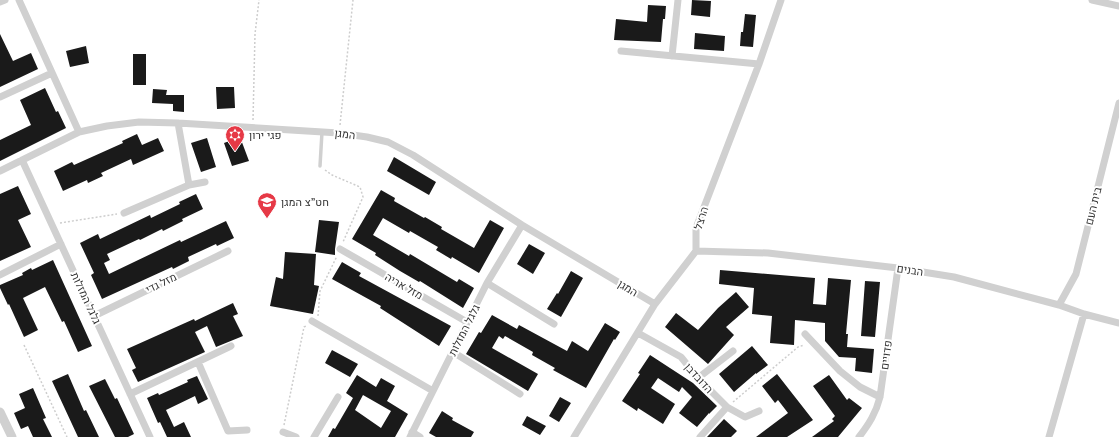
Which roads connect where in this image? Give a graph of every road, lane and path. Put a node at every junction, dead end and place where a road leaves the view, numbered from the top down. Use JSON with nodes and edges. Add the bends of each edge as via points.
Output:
{"nodes":[{"id":1,"x":4,"y":0,"type":"edge"},
{"id":2,"x":19,"y":0,"type":"edge"},
{"id":3,"x":259,"y":0,"type":"edge"},
{"id":4,"x":353,"y":0,"type":"edge"},
{"id":5,"x":678,"y":0,"type":"edge"},
{"id":6,"x":781,"y":0,"type":"edge"},
{"id":7,"x":1092,"y":0,"type":"edge"},
{"id":8,"x":0,"y":2,"type":"edge"},
{"id":9,"x":1119,"y":6,"type":"edge"},
{"id":10,"x":621,"y":51,"type":"dead end"},
{"id":11,"x":672,"y":56,"type":"junction"},
{"id":12,"x":759,"y":64,"type":"junction"},
{"id":13,"x":52,"y":73,"type":"junction"},
{"id":14,"x":0,"y":97,"type":"edge"},
{"id":15,"x":1119,"y":103,"type":"edge"},
{"id":16,"x":178,"y":123,"type":"junction"},
{"id":17,"x":254,"y":128,"type":"junction"},
{"id":18,"x":79,"y":132,"type":"junction"},
{"id":19,"x":322,"y":132,"type":"junction"},
{"id":20,"x":339,"y":133,"type":"junction"},
{"id":21,"x":22,"y":160,"type":"junction"},
{"id":22,"x":320,"y":166,"type":"joint"},
{"id":23,"x":0,"y":171,"type":"edge"},
{"id":24,"x":205,"y":182,"type":"dead end"},
{"id":25,"x":190,"y":185,"type":"junction"},
{"id":26,"x":124,"y":213,"type":"joint"},
{"id":27,"x":52,"y":225,"type":"junction"},
{"id":28,"x":522,"y":225,"type":"junction"},
{"id":29,"x":61,"y":244,"type":"junction"},
{"id":30,"x":340,"y":249,"type":"junction"},
{"id":31,"x":228,"y":251,"type":"dead end"},
{"id":32,"x":696,"y":251,"type":"junction"},
{"id":33,"x":898,"y":268,"type":"junction"},
{"id":34,"x":0,"y":275,"type":"edge"},
{"id":35,"x":487,"y":283,"type":"junction"},
{"id":36,"x":655,"y":304,"type":"junction"},
{"id":37,"x":1059,"y":306,"type":"junction"},
{"id":38,"x":1084,"y":314,"type":"junction"},
{"id":39,"x":94,"y":316,"type":"junction"},
{"id":40,"x":312,"y":321,"type":"junction"},
{"id":41,"x":467,"y":322,"type":"junction"},
{"id":42,"x":1119,"y":323,"type":"edge"},
{"id":43,"x":554,"y":324,"type":"dead end"},
{"id":44,"x":638,"y":333,"type":"junction"},
{"id":45,"x":805,"y":334,"type":"dead end"},
{"id":46,"x":814,"y":343,"type":"junction"},
{"id":47,"x":24,"y":345,"type":"dead end"},
{"id":48,"x":231,"y":346,"type":"dead end"},
{"id":49,"x":733,"y":351,"type":"dead end"},
{"id":50,"x":453,"y":352,"type":"junction"},
{"id":51,"x":198,"y":362,"type":"junction"},
{"id":52,"x":698,"y":378,"type":"junction"},
{"id":53,"x":433,"y":391,"type":"junction"},
{"id":54,"x":130,"y":394,"type":"junction"},
{"id":55,"x":520,"y":394,"type":"dead end"},
{"id":56,"x":338,"y":396,"type":"dead end"},
{"id":57,"x":880,"y":397,"type":"junction"},
{"id":58,"x":727,"y":407,"type":"junction"},
{"id":59,"x":759,"y":411,"type":"dead end"},
{"id":60,"x":0,"y":412,"type":"edge"},
{"id":61,"x":247,"y":430,"type":"dead end"},
{"id":62,"x":283,"y":432,"type":"joint"},
{"id":63,"x":411,"y":435,"type":"edge"},
{"id":64,"x":12,"y":437,"type":"edge"},
{"id":65,"x":67,"y":437,"type":"edge"},
{"id":66,"x":150,"y":437,"type":"edge"},
{"id":67,"x":296,"y":437,"type":"edge"},
{"id":68,"x":314,"y":437,"type":"edge"},
{"id":69,"x":420,"y":437,"type":"edge"},
{"id":70,"x":574,"y":437,"type":"edge"},
{"id":71,"x":700,"y":437,"type":"edge"},
{"id":72,"x":859,"y":437,"type":"edge"},
{"id":73,"x":1049,"y":437,"type":"edge"}],
"edges":[{"from":1,"to":8,"type":"street"},
{"from":2,"to":13,"type":"street"},
{"from":3,"to":17,"type":"path","via":[[255,34]]},
{"from":4,"to":20,"type":"path"},
{"from":5,"to":11,"type":"street"},
{"from":6,"to":12,"type":"street","name":"הרצל"},
{"from":7,"to":9,"type":"street"},
{"from":10,"to":11,"type":"street"},
{"from":11,"to":12,"type":"street"},
{"from":12,"to":32,"type":"street","name":"הרצל","via":[[696,228]]},
{"from":13,"to":14,"type":"street"},
{"from":13,"to":18,"type":"street"},
{"from":15,"to":37,"type":"street","name":"בית העם","via":[[1076,274]]},
{"from":16,"to":17,"type":"street","name":"המגן"},
{"from":16,"to":18,"type":"street","name":"המגן","via":[[139,122]]},
{"from":16,"to":25,"type":"street"},
{"from":17,"to":19,"type":"street","name":"המגן"},
{"from":18,"to":21,"type":"street","name":"המגן"},
{"from":19,"to":20,"type":"street","name":"המגן"},
{"from":19,"to":22,"type":"lane"},
{"from":20,"to":28,"type":"street","name":"המגן","via":[[388,142]]},
{"from":21,"to":23,"type":"street","name":"המגן"},
{"from":21,"to":27,"type":"street","name":"גלגל המזלות"},
{"from":22,"to":30,"type":"path","via":[[332,175],[360,187],[363,197]]},
{"from":24,"to":25,"type":"street"},
{"from":25,"to":26,"type":"street"},
{"from":26,"to":27,"type":"path"},
{"from":27,"to":29,"type":"street","name":"גלגל המזלות"},
{"from":28,"to":35,"type":"street","name":"גלגל המזלות"},
{"from":28,"to":36,"type":"street","name":"המגן"},
{"from":29,"to":34,"type":"street"},
{"from":29,"to":39,"type":"street","name":"גלגל המזלות"},
{"from":30,"to":40,"type":"path","via":[[320,291],[319,316]]},
{"from":30,"to":41,"type":"street","name":"מזל אריה"},
{"from":31,"to":39,"type":"street","name":"מזל גדי"},
{"from":32,"to":33,"type":"street","name":"הבנים","via":[[768,253]]},
{"from":32,"to":36,"type":"street"},
{"from":33,"to":37,"type":"street","name":"הבנים","via":[[954,276]]},
{"from":33,"to":57,"type":"street","name":"פדויים"},
{"from":35,"to":41,"type":"street","name":"גלגל המזלות"},
{"from":35,"to":43,"type":"street"},
{"from":36,"to":44,"type":"street"},
{"from":37,"to":38,"type":"street","name":"הבנים"},
{"from":38,"to":42,"type":"street","name":"הבנים"},
{"from":38,"to":73,"type":"street"},
{"from":39,"to":54,"type":"street","name":"גלגל המזלות"},
{"from":40,"to":53,"type":"street"},
{"from":40,"to":62,"type":"path","via":[[304,327]]},
{"from":41,"to":50,"type":"street","name":"גלגל המזלות"},
{"from":44,"to":52,"type":"street","name":"הדובדבן","via":[[681,357]]},
{"from":44,"to":70,"type":"street"},
{"from":45,"to":46,"type":"street"},
{"from":46,"to":57,"type":"street","via":[[840,371],[860,387]]},
{"from":46,"to":58,"type":"path","via":[[798,347]]},
{"from":47,"to":65,"type":"path"},
{"from":48,"to":51,"type":"street"},
{"from":49,"to":52,"type":"street"},
{"from":50,"to":53,"type":"street","name":"גלגל המזלות"},
{"from":50,"to":55,"type":"street"},
{"from":51,"to":54,"type":"street"},
{"from":51,"to":61,"type":"street","via":[[228,431]]},
{"from":52,"to":58,"type":"street","name":"הדובדבן"},
{"from":53,"to":63,"type":"street","name":"גלגל המזלות"},
{"from":54,"to":66,"type":"street","name":"גלגל המזלות"},
{"from":56,"to":68,"type":"street"},
{"from":57,"to":72,"type":"street","name":"פדויים","via":[[877,410]]},
{"from":58,"to":59,"type":"street","name":"הדובדבן","via":[[745,417]]},
{"from":58,"to":71,"type":"street"},
{"from":60,"to":64,"type":"street"},
{"from":62,"to":67,"type":"street"},
{"from":63,"to":69,"type":"street"}]}
